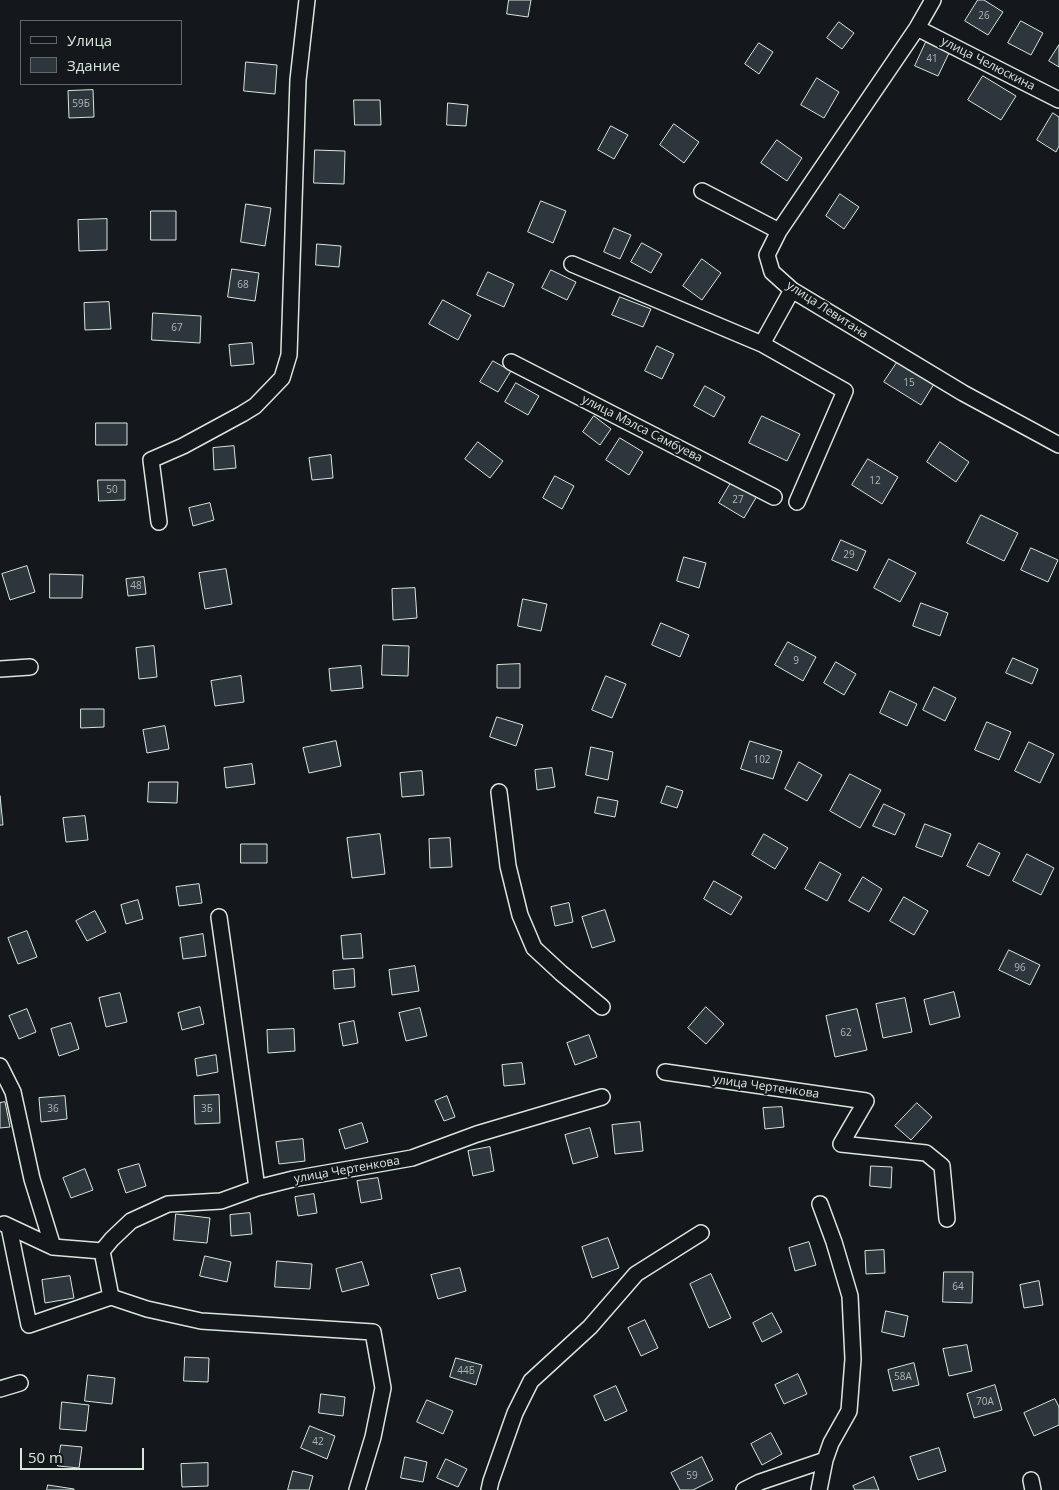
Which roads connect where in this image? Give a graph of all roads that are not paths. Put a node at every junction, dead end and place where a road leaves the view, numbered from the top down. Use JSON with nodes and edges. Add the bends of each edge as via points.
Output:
{"nodes":[{"id":1,"x":307,"y":0,"type":"edge"},
{"id":2,"x":933,"y":0,"type":"edge"},
{"id":3,"x":917,"y":28,"type":"junction"},
{"id":4,"x":1059,"y":100,"type":"edge"},
{"id":5,"x":702,"y":191,"type":"dead end"},
{"id":6,"x":779,"y":231,"type":"junction"},
{"id":7,"x":572,"y":264,"type":"dead end"},
{"id":8,"x":792,"y":290,"type":"junction"},
{"id":9,"x":762,"y":344,"type":"junction"},
{"id":10,"x":511,"y":362,"type":"dead end"},
{"id":11,"x":1059,"y":445,"type":"edge"},
{"id":12,"x":774,"y":497,"type":"dead end"},
{"id":13,"x":797,"y":502,"type":"dead end"},
{"id":14,"x":159,"y":522,"type":"dead end"},
{"id":15,"x":30,"y":667,"type":"dead end"},
{"id":16,"x":0,"y":669,"type":"edge"},
{"id":17,"x":499,"y":792,"type":"dead end"},
{"id":18,"x":219,"y":917,"type":"dead end"},
{"id":19,"x":602,"y":1007,"type":"dead end"},
{"id":20,"x":0,"y":1066,"type":"edge"},
{"id":21,"x":665,"y":1072,"type":"dead end"},
{"id":22,"x":602,"y":1098,"type":"dead end"},
{"id":23,"x":257,"y":1188,"type":"junction"},
{"id":24,"x":820,"y":1204,"type":"dead end"},
{"id":25,"x":947,"y":1219,"type":"dead end"},
{"id":26,"x":4,"y":1225,"type":"edge"},
{"id":27,"x":701,"y":1233,"type":"dead end"},
{"id":28,"x":53,"y":1247,"type":"junction"},
{"id":29,"x":102,"y":1251,"type":"junction"},
{"id":30,"x":111,"y":1297,"type":"junction"},
{"id":31,"x":20,"y":1383,"type":"dead end"},
{"id":32,"x":0,"y":1389,"type":"edge"},
{"id":33,"x":825,"y":1460,"type":"junction"},
{"id":34,"x":357,"y":1490,"type":"edge"},
{"id":35,"x":489,"y":1490,"type":"edge"},
{"id":36,"x":744,"y":1490,"type":"edge"},
{"id":37,"x":819,"y":1490,"type":"edge"}],
"edges":[{"from":1,"to":14,"type":"street","via":[[298,80],[289,355],[282,378],[255,406],[151,460]]},
{"from":2,"to":3,"type":"street","name":"улица Левитана"},
{"from":3,"to":4,"type":"street","name":"улица Челюскина"},
{"from":3,"to":6,"type":"street","name":"улица Левитана"},
{"from":5,"to":6,"type":"street"},
{"from":6,"to":8,"type":"street","name":"улица Левитана","via":[[767,255],[772,272]]},
{"from":7,"to":9,"type":"street"},
{"from":8,"to":9,"type":"street"},
{"from":8,"to":11,"type":"street","name":"улица Левитана","via":[[964,393]]},
{"from":9,"to":13,"type":"street","via":[[845,391]]},
{"from":10,"to":12,"type":"street","name":"улица Мэлса Самбуева"},
{"from":15,"to":16,"type":"street"},
{"from":17,"to":19,"type":"street","via":[[508,866],[520,915],[534,948]]},
{"from":18,"to":23,"type":"street"},
{"from":20,"to":28,"type":"street","via":[[13,1092],[32,1179]]},
{"from":21,"to":25,"type":"street","name":"улица Чертенкова","via":[[866,1101],[841,1144],[926,1153],[942,1166]]},
{"from":22,"to":23,"type":"street","name":"улица Чертенкова","via":[[477,1134],[412,1158]]},
{"from":23,"to":29,"type":"street","name":"улица Чертенкова","via":[[222,1202],[168,1204],[131,1221]]},
{"from":24,"to":33,"type":"street","via":[[850,1296],[853,1359],[849,1411]]},
{"from":26,"to":28,"type":"street"},
{"from":26,"to":30,"type":"street","via":[[29,1325]]},
{"from":27,"to":35,"type":"street","via":[[636,1274],[590,1327],[531,1381],[515,1413]]},
{"from":28,"to":29,"type":"street"},
{"from":29,"to":30,"type":"street"},
{"from":30,"to":34,"type":"street","via":[[201,1321],[373,1332],[384,1388]]},
{"from":31,"to":32,"type":"street"},
{"from":33,"to":36,"type":"street"},
{"from":33,"to":37,"type":"street"}]}
